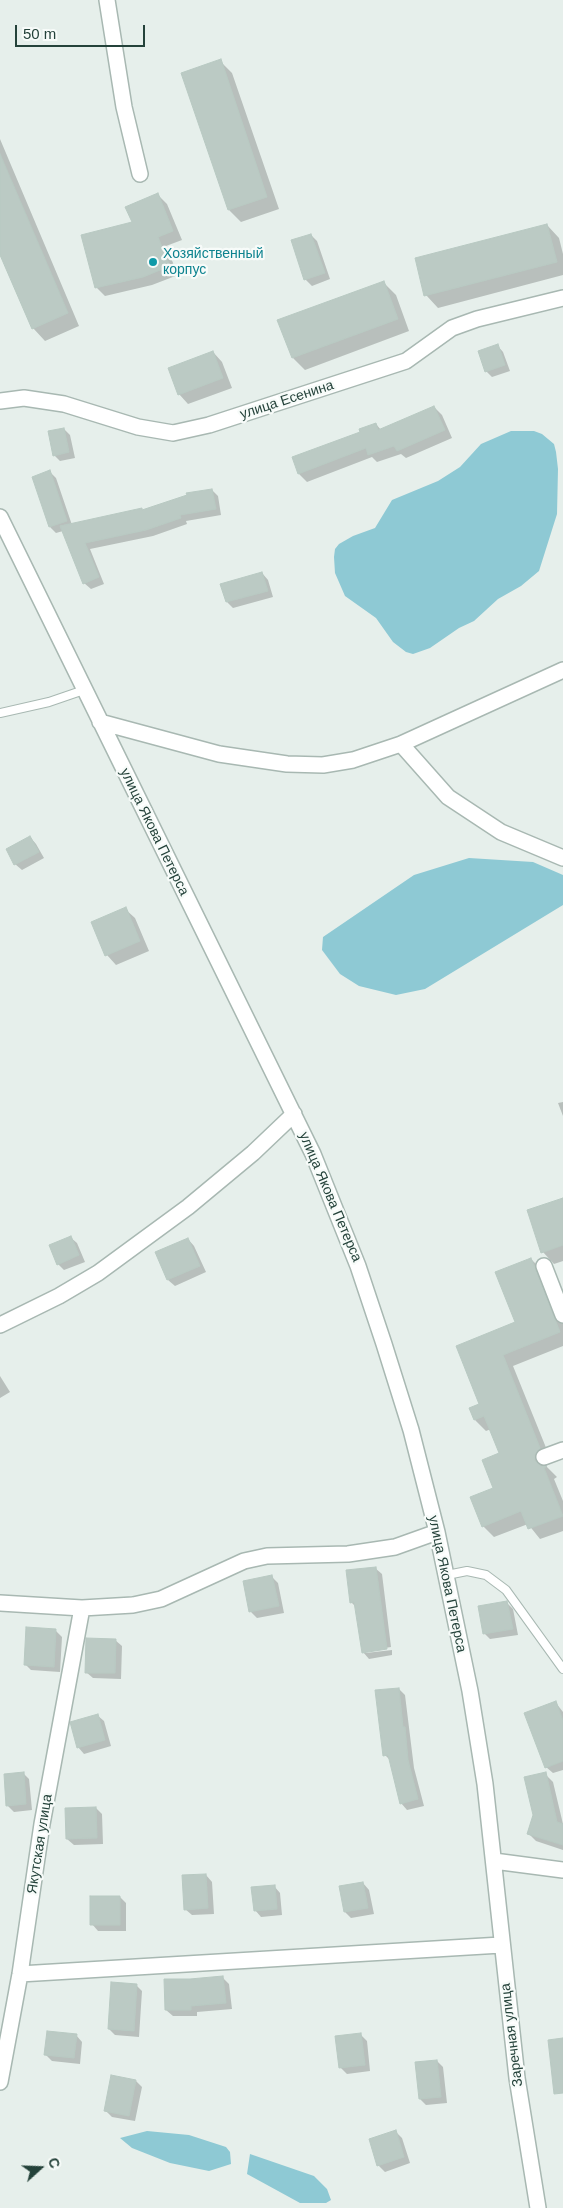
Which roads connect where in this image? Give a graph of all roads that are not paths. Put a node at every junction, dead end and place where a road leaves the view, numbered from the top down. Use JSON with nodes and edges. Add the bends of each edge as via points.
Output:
{"nodes":[{"id":1,"x":107,"y":0,"type":"edge"},
{"id":2,"x":140,"y":174,"type":"dead end"},
{"id":3,"x":563,"y":298,"type":"edge"},
{"id":4,"x":0,"y":401,"type":"edge"},
{"id":5,"x":1,"y":520,"type":"edge"},
{"id":6,"x":563,"y":670,"type":"edge"},
{"id":7,"x":84,"y":690,"type":"junction"},
{"id":8,"x":0,"y":712,"type":"edge"},
{"id":9,"x":100,"y":722,"type":"junction"},
{"id":10,"x":401,"y":744,"type":"junction"},
{"id":11,"x":563,"y":858,"type":"edge"},
{"id":12,"x":294,"y":1114,"type":"junction"},
{"id":13,"x":544,"y":1266,"type":"dead end"},
{"id":14,"x":563,"y":1315,"type":"edge"},
{"id":15,"x":0,"y":1325,"type":"edge"},
{"id":16,"x":563,"y":1450,"type":"edge"},
{"id":17,"x":544,"y":1457,"type":"dead end"},
{"id":18,"x":437,"y":1532,"type":"junction"},
{"id":19,"x":447,"y":1575,"type":"junction"},
{"id":20,"x":0,"y":1603,"type":"edge"},
{"id":21,"x":82,"y":1608,"type":"junction"},
{"id":22,"x":563,"y":1669,"type":"edge"},
{"id":23,"x":494,"y":1861,"type":"junction"},
{"id":24,"x":563,"y":1870,"type":"edge"},
{"id":25,"x":501,"y":1944,"type":"junction"},
{"id":26,"x":20,"y":1974,"type":"junction"},
{"id":27,"x":0,"y":2082,"type":"edge"},
{"id":28,"x":538,"y":2208,"type":"edge"}],
"edges":[{"from":1,"to":2,"type":"street","via":[[124,107]]},
{"from":3,"to":4,"type":"street","name":"улица Есенина","via":[[452,328],[406,361],[209,425],[172,433],[64,404],[24,398]]},
{"from":5,"to":7,"type":"street","name":"улица Якова Петерса"},
{"from":6,"to":10,"type":"street"},
{"from":7,"to":8,"type":"lane","via":[[49,702]]},
{"from":7,"to":9,"type":"street","name":"улица Якова Петерса"},
{"from":9,"to":10,"type":"street","via":[[219,754],[287,764],[323,765],[353,760]]},
{"from":9,"to":12,"type":"street","name":"улица Якова Петерса"},
{"from":10,"to":11,"type":"street","via":[[448,796],[501,832]]},
{"from":12,"to":15,"type":"street","via":[[188,1208],[113,1262],[59,1296]]},
{"from":12,"to":18,"type":"street","name":"улица Якова Петерса","via":[[358,1266],[411,1430]]},
{"from":13,"to":14,"type":"street"},
{"from":16,"to":17,"type":"street"},
{"from":18,"to":19,"type":"street","name":"улица Якова Петерса"},
{"from":18,"to":21,"type":"street","via":[[395,1547],[348,1554],[267,1556],[244,1561],[161,1599],[133,1605]]},
{"from":19,"to":22,"type":"lane","via":[[467,1571],[486,1575],[506,1590]]},
{"from":19,"to":23,"type":"street","name":"улица Якова Петерса","via":[[486,1784]]},
{"from":20,"to":21,"type":"street"},
{"from":21,"to":26,"type":"street","name":"Якутская улица","via":[[42,1824]]},
{"from":23,"to":24,"type":"street"},
{"from":23,"to":25,"type":"street","name":"Заречная улица"},
{"from":25,"to":26,"type":"street"},
{"from":25,"to":28,"type":"street","name":"Заречная улица","via":[[517,2078]]},
{"from":26,"to":27,"type":"street","name":"Якутская улица"}]}
